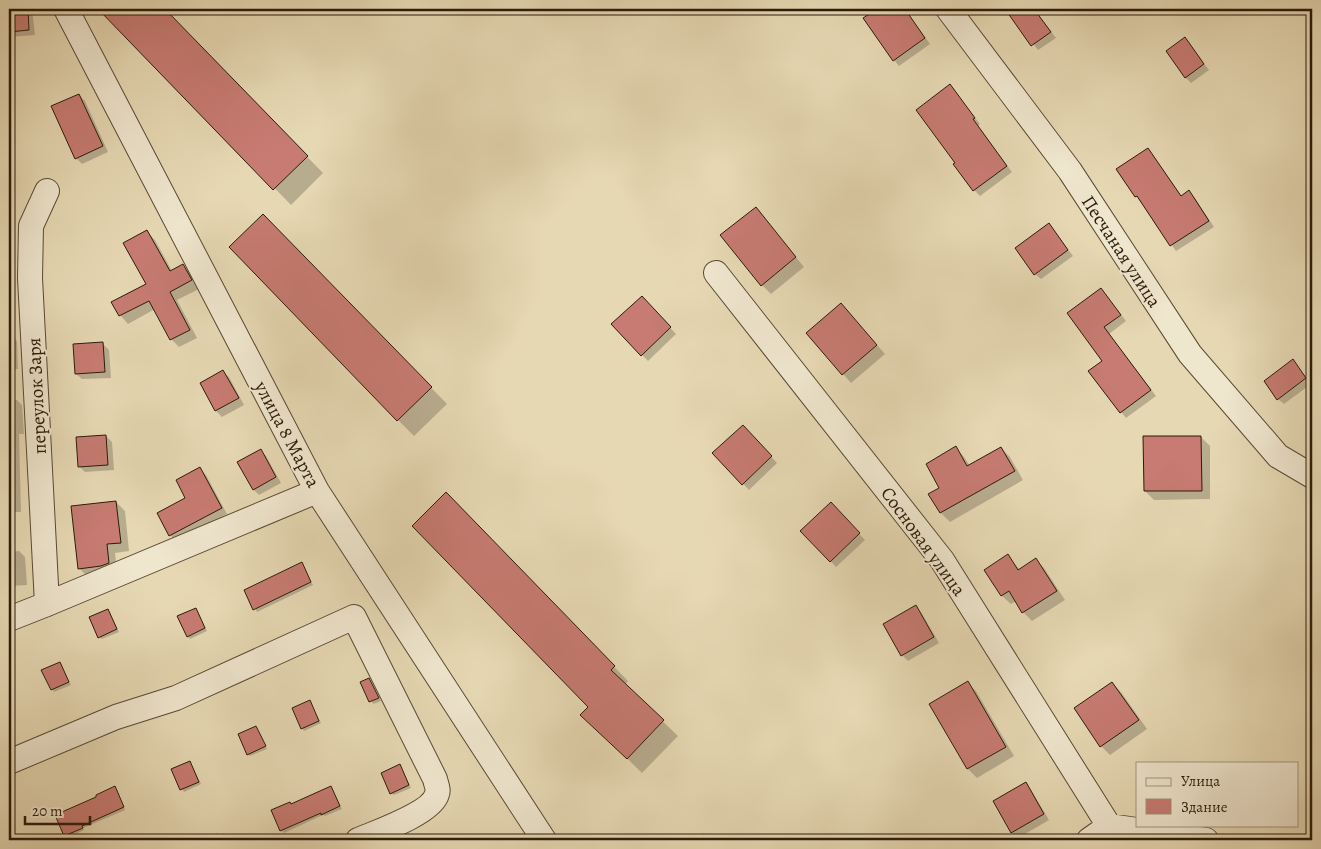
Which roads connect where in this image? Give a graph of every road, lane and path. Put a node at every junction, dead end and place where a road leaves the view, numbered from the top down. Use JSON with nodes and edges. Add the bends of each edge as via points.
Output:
{"nodes":[{"id":1,"x":66,"y":9,"type":"edge"},
{"id":2,"x":948,"y":9,"type":"edge"},
{"id":3,"x":47,"y":191,"type":"dead end"},
{"id":4,"x":716,"y":273,"type":"dead end"},
{"id":5,"x":1312,"y":476,"type":"edge"},
{"id":6,"x":317,"y":491,"type":"junction"},
{"id":7,"x":48,"y":604,"type":"junction"},
{"id":8,"x":9,"y":619,"type":"edge"},
{"id":9,"x":9,"y":762,"type":"edge"},
{"id":10,"x":1109,"y":826,"type":"junction"},
{"id":11,"x":358,"y":840,"type":"edge"},
{"id":12,"x":544,"y":840,"type":"edge"},
{"id":13,"x":1089,"y":840,"type":"edge"},
{"id":14,"x":1206,"y":840,"type":"edge"}],
"edges":[{"from":1,"to":6,"type":"street","name":"улица 8 Марта"},
{"from":2,"to":5,"type":"street","name":"Песчаная улица","via":[[1070,171],[1190,354],[1278,456]]},
{"from":3,"to":7,"type":"street","name":"переулок Заря","via":[[30,226],[30,278]]},
{"from":4,"to":10,"type":"street","name":"Сосновая улица","via":[[942,560]]},
{"from":6,"to":7,"type":"street"},
{"from":6,"to":12,"type":"street","name":"улица 8 Марта"},
{"from":7,"to":8,"type":"street"},
{"from":9,"to":11,"type":"street","via":[[116,717],[176,698],[354,617],[435,779],[438,793],[422,812]]},
{"from":10,"to":13,"type":"street"},
{"from":10,"to":14,"type":"street"}]}
